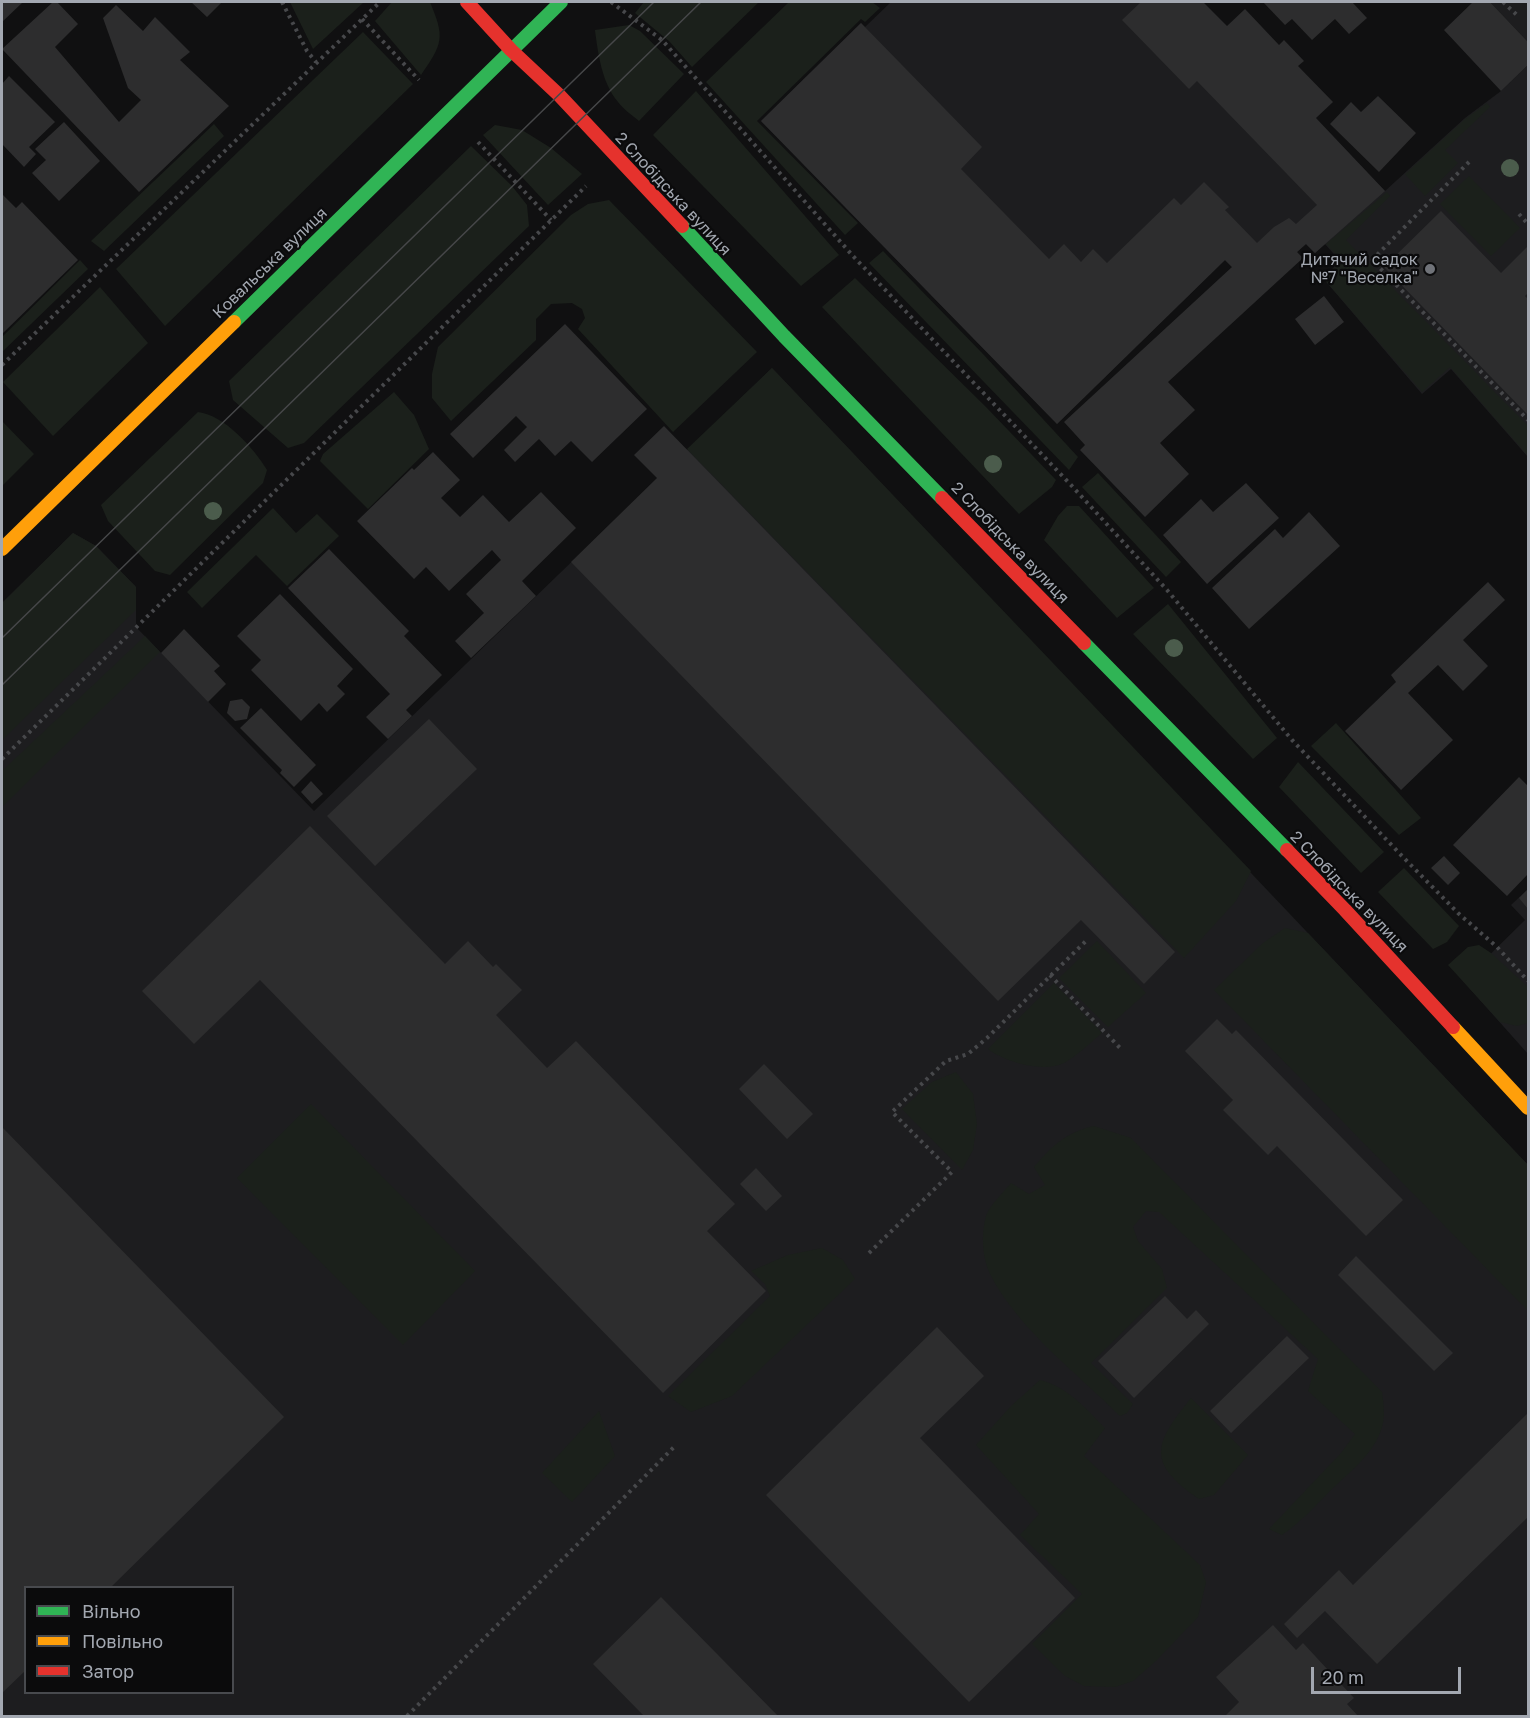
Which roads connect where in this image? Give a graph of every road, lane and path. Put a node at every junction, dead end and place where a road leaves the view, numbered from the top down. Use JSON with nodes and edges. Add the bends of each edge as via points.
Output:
{"nodes":[{"id":1,"x":282,"y":2,"type":"edge"},
{"id":2,"x":380,"y":2,"type":"edge"},
{"id":3,"x":467,"y":2,"type":"edge"},
{"id":4,"x":561,"y":2,"type":"edge"},
{"id":5,"x":611,"y":2,"type":"edge"},
{"id":6,"x":1503,"y":2,"type":"edge"},
{"id":7,"x":1518,"y":16,"type":"dead end"},
{"id":8,"x":512,"y":50,"type":"junction"},
{"id":9,"x":316,"y":62,"type":"junction"},
{"id":10,"x":1469,"y":162,"type":"dead end"},
{"id":11,"x":590,"y":182,"type":"dead end"},
{"id":12,"x":1519,"y":214,"type":"dead end"},
{"id":13,"x":1528,"y":224,"type":"edge"},
{"id":14,"x":2,"y":365,"type":"edge"},
{"id":15,"x":1528,"y":420,"type":"edge"},
{"id":16,"x":2,"y":549,"type":"edge"},
{"id":17,"x":2,"y":759,"type":"edge"},
{"id":18,"x":1088,"y":939,"type":"dead end"},
{"id":19,"x":1050,"y":975,"type":"junction"},
{"id":20,"x":1528,"y":981,"type":"edge"},
{"id":21,"x":1122,"y":1050,"type":"dead end"},
{"id":22,"x":1528,"y":1108,"type":"edge"},
{"id":23,"x":869,"y":1253,"type":"dead end"},
{"id":24,"x":675,"y":1446,"type":"dead end"},
{"id":25,"x":407,"y":1716,"type":"edge"}],
"edges":[{"from":1,"to":9,"type":"path"},
{"from":2,"to":9,"type":"path"},
{"from":3,"to":8,"type":"street","name":"2 Слобідська вулиця"},
{"from":4,"to":8,"type":"street","name":"Ковальська вулиця"},
{"from":5,"to":20,"type":"path","via":[[662,40],[853,256],[1167,590],[1292,740]]},
{"from":6,"to":7,"type":"path"},
{"from":8,"to":16,"type":"street","name":"Ковальська вулиця"},
{"from":8,"to":22,"type":"street","name":"2 Слобідська вулиця","via":[[559,95],[784,336],[1345,910]]},
{"from":9,"to":14,"type":"path"},
{"from":10,"to":15,"type":"path","via":[[1372,260]]},
{"from":11,"to":17,"type":"path"},
{"from":12,"to":13,"type":"path"},
{"from":18,"to":19,"type":"path"},
{"from":19,"to":21,"type":"path"},
{"from":19,"to":23,"type":"path","via":[[987,1038],[968,1054],[946,1061],[892,1112],[952,1172]]},
{"from":24,"to":25,"type":"path"}]}
